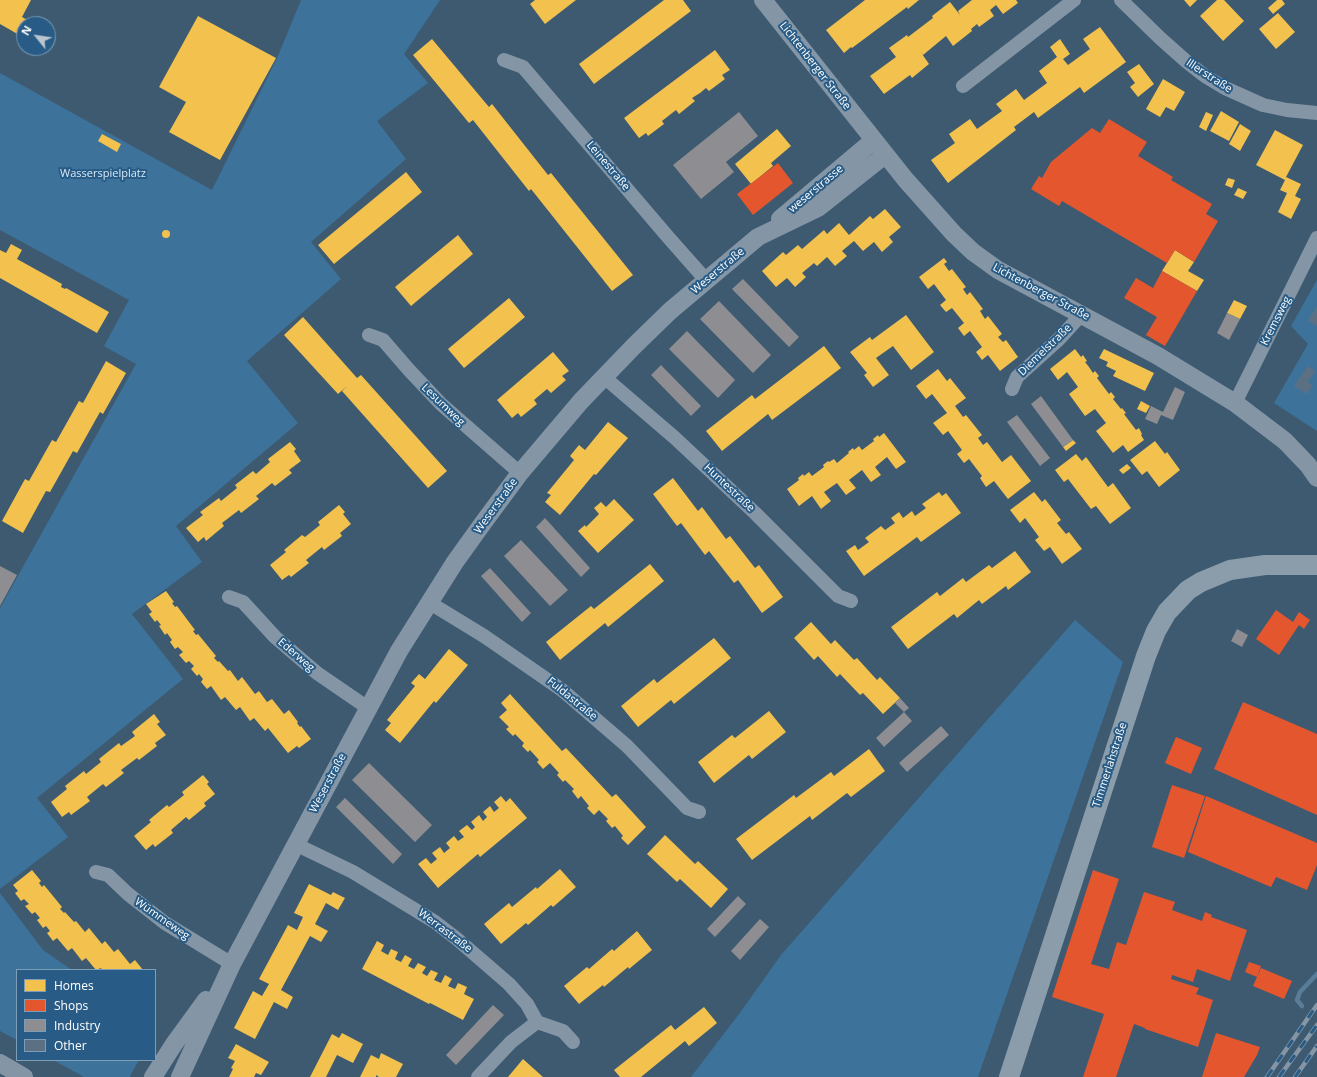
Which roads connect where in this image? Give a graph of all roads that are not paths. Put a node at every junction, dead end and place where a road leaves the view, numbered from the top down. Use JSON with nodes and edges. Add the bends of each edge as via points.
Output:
{"nodes":[{"id":1,"x":763,"y":0,"type":"edge"},
{"id":2,"x":1074,"y":0,"type":"edge"},
{"id":3,"x":1122,"y":0,"type":"edge"},
{"id":4,"x":504,"y":60,"type":"dead end"},
{"id":5,"x":963,"y":86,"type":"dead end"},
{"id":6,"x":1317,"y":112,"type":"edge"},
{"id":7,"x":874,"y":140,"type":"junction"},
{"id":8,"x":885,"y":155,"type":"junction"},
{"id":9,"x":758,"y":238,"type":"junction"},
{"id":10,"x":1317,"y":238,"type":"edge"},
{"id":11,"x":706,"y":280,"type":"junction"},
{"id":12,"x":1082,"y":314,"type":"junction"},
{"id":13,"x":370,"y":335,"type":"dead end"},
{"id":14,"x":604,"y":377,"type":"junction"},
{"id":15,"x":1012,"y":389,"type":"dead end"},
{"id":16,"x":1235,"y":403,"type":"junction"},
{"id":17,"x":520,"y":473,"type":"junction"},
{"id":18,"x":1317,"y":478,"type":"edge"},
{"id":19,"x":1317,"y":565,"type":"edge"},
{"id":20,"x":229,"y":596,"type":"dead end"},
{"id":21,"x":851,"y":602,"type":"dead end"},
{"id":22,"x":430,"y":603,"type":"junction"},
{"id":23,"x":368,"y":708,"type":"junction"},
{"id":24,"x":699,"y":812,"type":"dead end"},
{"id":25,"x":295,"y":844,"type":"junction"},
{"id":26,"x":96,"y":872,"type":"dead end"},
{"id":27,"x":232,"y":964,"type":"junction"},
{"id":28,"x":537,"y":1022,"type":"junction"},
{"id":29,"x":573,"y":1042,"type":"dead end"},
{"id":30,"x":0,"y":1063,"type":"edge"},
{"id":31,"x":24,"y":1077,"type":"edge"},
{"id":32,"x":153,"y":1077,"type":"edge"},
{"id":33,"x":180,"y":1077,"type":"edge"},
{"id":34,"x":478,"y":1077,"type":"edge"},
{"id":35,"x":1009,"y":1077,"type":"edge"}],
"edges":[{"from":1,"to":7,"type":"street","name":"Lichtenberger Straße"},
{"from":2,"to":5,"type":"street"},
{"from":3,"to":6,"type":"street","name":"Illerstraße","via":[[1187,62],[1225,88],[1263,105]]},
{"from":4,"to":11,"type":"street","name":"Leinestraße","via":[[523,67]]},
{"from":7,"to":8,"type":"street","name":"Lichtenberger Straße"},
{"from":7,"to":9,"type":"street","name":"weserstrasse"},
{"from":8,"to":9,"type":"street","name":"Weserstraße","via":[[818,208]]},
{"from":8,"to":12,"type":"street","name":"Lichtenberger Straße","via":[[935,214],[985,262]]},
{"from":9,"to":11,"type":"street","name":"Weserstraße"},
{"from":10,"to":16,"type":"street","name":"Kremsweg"},
{"from":11,"to":14,"type":"street","name":"Weserstraße","via":[[670,311]]},
{"from":12,"to":15,"type":"street","name":"Diemelstraße","via":[[1017,377]]},
{"from":12,"to":16,"type":"street","name":"Lichtenberger Straße"},
{"from":13,"to":17,"type":"street","name":"Lesumweg","via":[[383,340],[440,404]]},
{"from":14,"to":17,"type":"street","name":"Weserstraße"},
{"from":14,"to":21,"type":"street","name":"Huntestraße","via":[[675,438],[838,596]]},
{"from":16,"to":18,"type":"street","name":"Lichtenberger Straße","via":[[1285,441]]},
{"from":17,"to":22,"type":"street","name":"Weserstraße"},
{"from":19,"to":35,"type":"main road","name":"Timmerlahstraße","via":[[1265,565],[1230,570],[1188,590],[1167,612],[1146,656]]},
{"from":20,"to":23,"type":"street","name":"Ederweg","via":[[243,602],[275,637],[317,673]]},
{"from":22,"to":23,"type":"street","name":"Weserstraße","via":[[399,651]]},
{"from":22,"to":24,"type":"street","name":"Fuldastraße","via":[[484,636],[562,690],[626,746],[687,808]]},
{"from":23,"to":25,"type":"street","name":"Weserstraße"},
{"from":25,"to":27,"type":"street","name":"Weserstraße"},
{"from":25,"to":28,"type":"street","name":"Werrastraße","via":[[353,872],[435,922],[509,984],[528,1004]]},
{"from":26,"to":27,"type":"street","name":"Wümmeweg","via":[[108,875],[159,919]]},
{"from":27,"to":32,"type":"street","name":"Weserstraße"},
{"from":27,"to":33,"type":"street","name":"Weserstraße"},
{"from":28,"to":29,"type":"street","via":[[563,1031]]},
{"from":28,"to":34,"type":"street","via":[[511,1042]]},
{"from":30,"to":31,"type":"street"}]}
